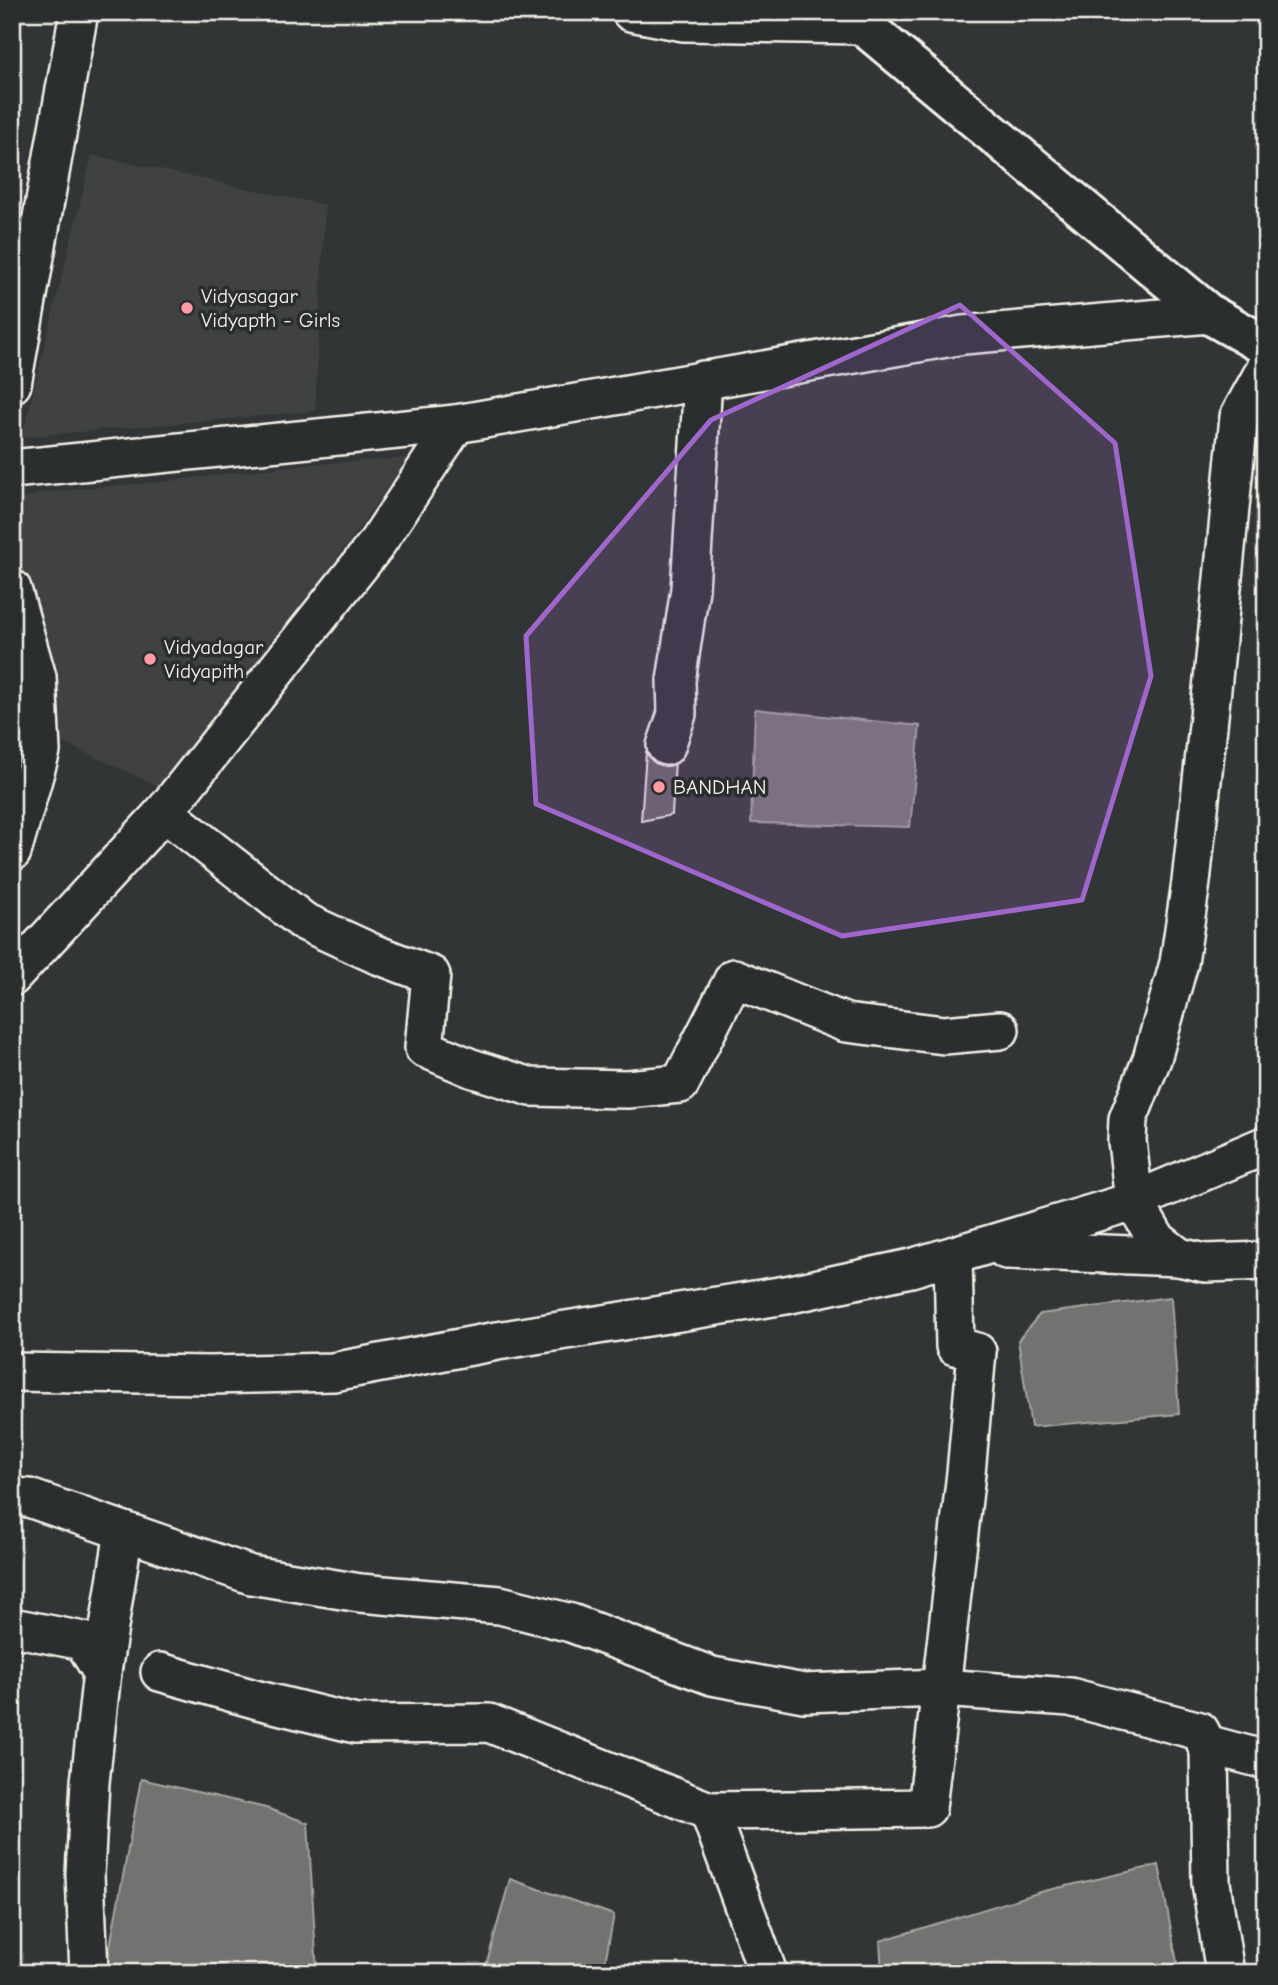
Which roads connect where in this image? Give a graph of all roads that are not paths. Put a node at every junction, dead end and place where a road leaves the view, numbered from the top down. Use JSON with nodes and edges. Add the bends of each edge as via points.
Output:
{"nodes":[{"id":1,"x":79,"y":12,"type":"edge"},
{"id":2,"x":631,"y":12,"type":"edge"},
{"id":3,"x":854,"y":19,"type":"edge"},
{"id":4,"x":1209,"y":314,"type":"junction"},
{"id":5,"x":1266,"y":314,"type":"edge"},
{"id":6,"x":1266,"y":346,"type":"edge"},
{"id":7,"x":1266,"y":369,"type":"edge"},
{"id":8,"x":703,"y":380,"type":"junction"},
{"id":9,"x":12,"y":384,"type":"edge"},
{"id":10,"x":456,"y":424,"type":"junction"},
{"id":11,"x":12,"y":469,"type":"edge"},
{"id":12,"x":12,"y":589,"type":"edge"},
{"id":13,"x":666,"y":746,"type":"dead end"},
{"id":14,"x":164,"y":811,"type":"junction"},
{"id":15,"x":12,"y":852,"type":"edge"},
{"id":16,"x":12,"y":976,"type":"edge"},
{"id":17,"x":1000,"y":1030,"type":"dead end"},
{"id":18,"x":1266,"y":1145,"type":"edge"},
{"id":19,"x":1134,"y":1201,"type":"junction"},
{"id":20,"x":990,"y":1245,"type":"junction"},
{"id":21,"x":953,"y":1256,"type":"junction"},
{"id":22,"x":1179,"y":1257,"type":"junction"},
{"id":23,"x":1266,"y":1261,"type":"edge"},
{"id":24,"x":12,"y":1372,"type":"edge"},
{"id":25,"x":12,"y":1497,"type":"edge"},
{"id":26,"x":124,"y":1531,"type":"junction"},
{"id":27,"x":12,"y":1627,"type":"edge"},
{"id":28,"x":102,"y":1672,"type":"junction"},
{"id":29,"x":160,"y":1672,"type":"dead end"},
{"id":30,"x":941,"y":1688,"type":"junction"},
{"id":31,"x":1206,"y":1744,"type":"junction"},
{"id":32,"x":1266,"y":1760,"type":"edge"},
{"id":33,"x":709,"y":1811,"type":"junction"},
{"id":34,"x":89,"y":1973,"type":"edge"},
{"id":35,"x":768,"y":1973,"type":"edge"},
{"id":36,"x":1225,"y":1973,"type":"edge"}],
"edges":[{"from":1,"to":9,"type":"street"},
{"from":2,"to":3,"type":"street","via":[[684,22]]},
{"from":3,"to":4,"type":"main road"},
{"from":4,"to":5,"type":"main road"},
{"from":4,"to":6,"type":"main road"},
{"from":4,"to":8,"type":"street","via":[[963,335]]},
{"from":7,"to":19,"type":"street","via":[[1239,417],[1179,963],[1152,1059],[1128,1119]]},
{"from":8,"to":10,"type":"street"},
{"from":8,"to":13,"type":"street","via":[[690,589],[677,714]]},
{"from":10,"to":11,"type":"street"},
{"from":10,"to":14,"type":"street","via":[[375,545]]},
{"from":12,"to":15,"type":"street","via":[[37,677],[41,751]]},
{"from":14,"to":16,"type":"street"},
{"from":14,"to":17,"type":"street","via":[[303,921],[431,975],[424,1048],[531,1087],[627,1089],[680,1084],[734,978],[846,1023],[944,1035]]},
{"from":18,"to":19,"type":"street"},
{"from":19,"to":20,"type":"street"},
{"from":19,"to":22,"type":"street","via":[[1156,1239]]},
{"from":20,"to":21,"type":"street"},
{"from":20,"to":22,"type":"street","via":[[996,1250]]},
{"from":21,"to":24,"type":"street","via":[[786,1295],[497,1340],[333,1372]]},
{"from":21,"to":30,"type":"street","via":[[955,1346],[977,1352]]},
{"from":22,"to":23,"type":"street","via":[[1205,1263]]},
{"from":25,"to":26,"type":"street","via":[[29,1498]]},
{"from":26,"to":28,"type":"street"},
{"from":26,"to":30,"type":"street","via":[[251,1575],[360,1593],[500,1605],[571,1623],[712,1676],[804,1693]]},
{"from":27,"to":28,"type":"street","via":[[83,1641]]},
{"from":28,"to":34,"type":"street","via":[[85,1874]]},
{"from":29,"to":33,"type":"street","via":[[356,1724],[489,1723]]},
{"from":30,"to":31,"type":"street","via":[[1070,1697],[1200,1731]]},
{"from":30,"to":33,"type":"street","via":[[927,1808]]},
{"from":31,"to":32,"type":"street"},
{"from":31,"to":36,"type":"street","via":[[1211,1883]]},
{"from":33,"to":35,"type":"street"}]}
